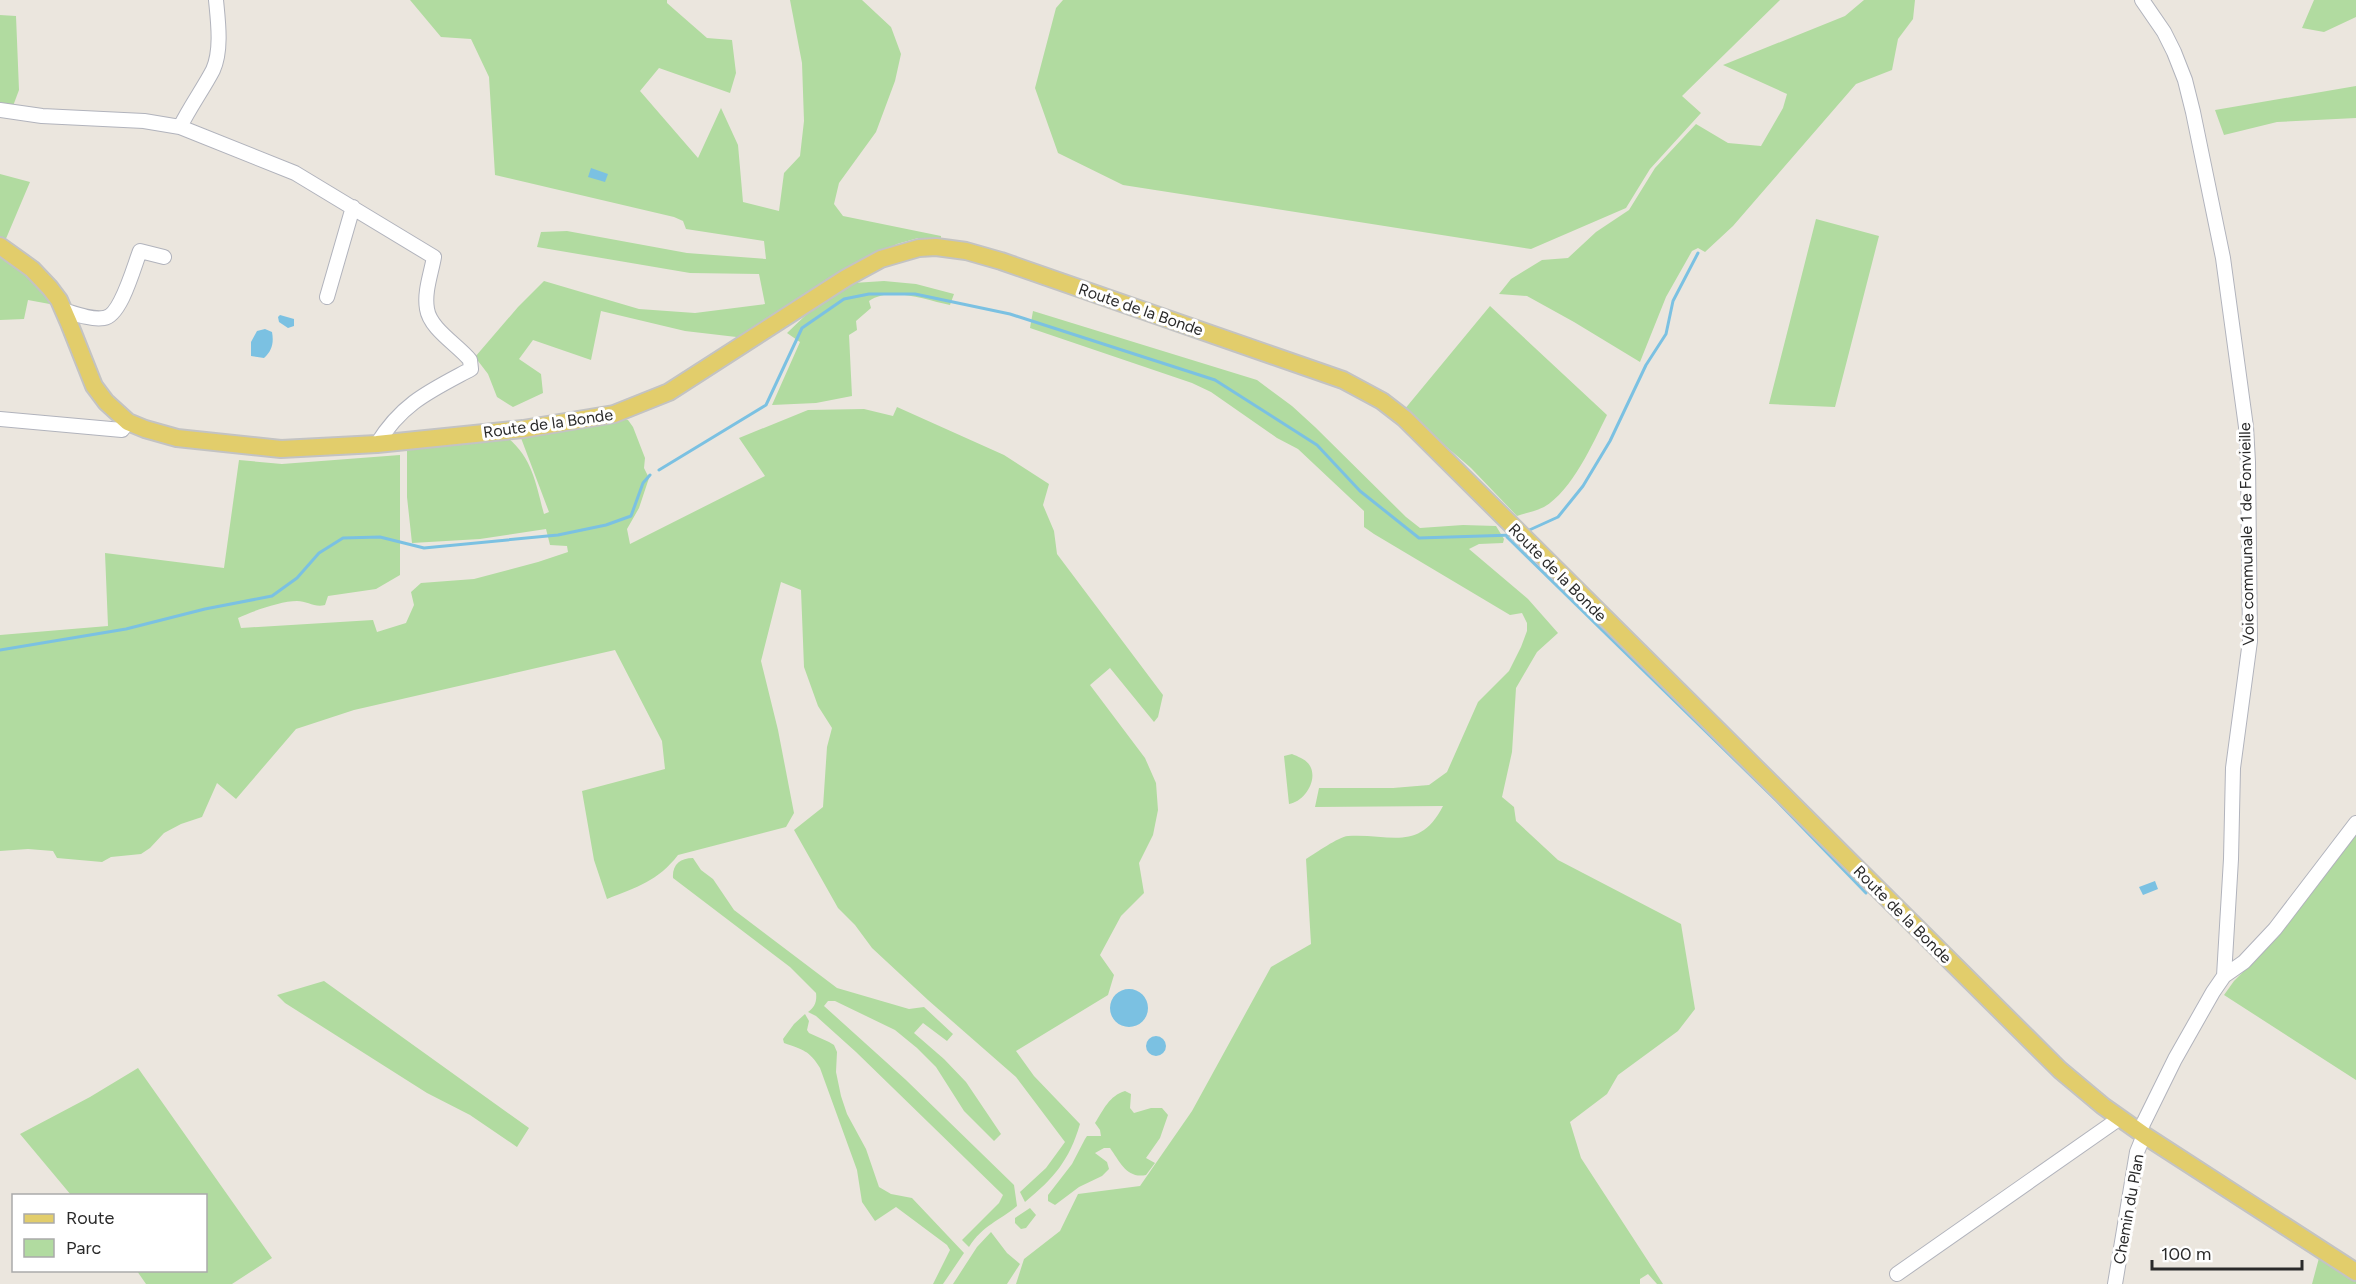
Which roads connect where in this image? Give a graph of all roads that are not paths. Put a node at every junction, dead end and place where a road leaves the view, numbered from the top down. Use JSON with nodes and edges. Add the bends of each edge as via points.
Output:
{"nodes":[{"id":1,"x":216,"y":0,"type":"edge"},
{"id":2,"x":2142,"y":0,"type":"edge"},
{"id":3,"x":0,"y":110,"type":"edge"},
{"id":4,"x":180,"y":127,"type":"junction"},
{"id":5,"x":354,"y":207,"type":"junction"},
{"id":6,"x":0,"y":246,"type":"edge"},
{"id":7,"x":164,"y":257,"type":"dead end"},
{"id":8,"x":327,"y":297,"type":"dead end"},
{"id":9,"x":63,"y":310,"type":"junction"},
{"id":10,"x":113,"y":410,"type":"junction"},
{"id":11,"x":0,"y":419,"type":"edge"},
{"id":12,"x":128,"y":422,"type":"junction"},
{"id":13,"x":108,"y":428,"type":"junction"},
{"id":14,"x":377,"y":444,"type":"junction"},
{"id":15,"x":2356,"y":823,"type":"edge"},
{"id":16,"x":2224,"y":976,"type":"junction"},
{"id":17,"x":2132,"y":1127,"type":"junction"},
{"id":18,"x":2356,"y":1272,"type":"edge"},
{"id":19,"x":1897,"y":1274,"type":"dead end"},
{"id":20,"x":2115,"y":1284,"type":"edge"}],
"edges":[{"from":1,"to":4,"type":"street","via":[[218,44],[214,68]]},
{"from":2,"to":16,"type":"street","name":"Voie communale 1 de Fonvieille","via":[[2174,52],[2193,112],[2223,258],[2247,439],[2250,641],[2233,768]]},
{"from":3,"to":4,"type":"street"},
{"from":4,"to":5,"type":"street","via":[[296,173]]},
{"from":5,"to":8,"type":"street"},
{"from":5,"to":14,"type":"street","via":[[434,257],[427,312],[436,327],[470,360],[471,369],[409,404]]},
{"from":6,"to":9,"type":"main road","name":"Route de la Bonde","via":[[32,269]]},
{"from":7,"to":9,"type":"street","via":[[140,251],[117,311],[107,318]]},
{"from":9,"to":10,"type":"main road","name":"Route de la Bonde","via":[[94,386]]},
{"from":10,"to":12,"type":"main road","name":"Route de la Bonde"},
{"from":10,"to":13,"type":"street"},
{"from":11,"to":13,"type":"street"},
{"from":12,"to":13,"type":"street","via":[[122,430]]},
{"from":12,"to":14,"type":"main road","name":"Route de la Bonde","via":[[177,438],[258,447]]},
{"from":14,"to":17,"type":"main road","name":"Route de la Bonde","via":[[589,420],[628,410],[669,392],[846,278],[881,259],[919,248],[948,248],[1001,261],[1293,361],[1364,390],[1404,418],[2060,1070]]},
{"from":15,"to":16,"type":"street","via":[[2275,929],[2244,962]]},
{"from":16,"to":17,"type":"street","name":"Chemin du Plan"},
{"from":17,"to":18,"type":"main road","name":"Route de la Bonde"},
{"from":17,"to":19,"type":"street"},
{"from":17,"to":20,"type":"street","name":"Chemin du Plan","via":[[2137,1152]]}]}
